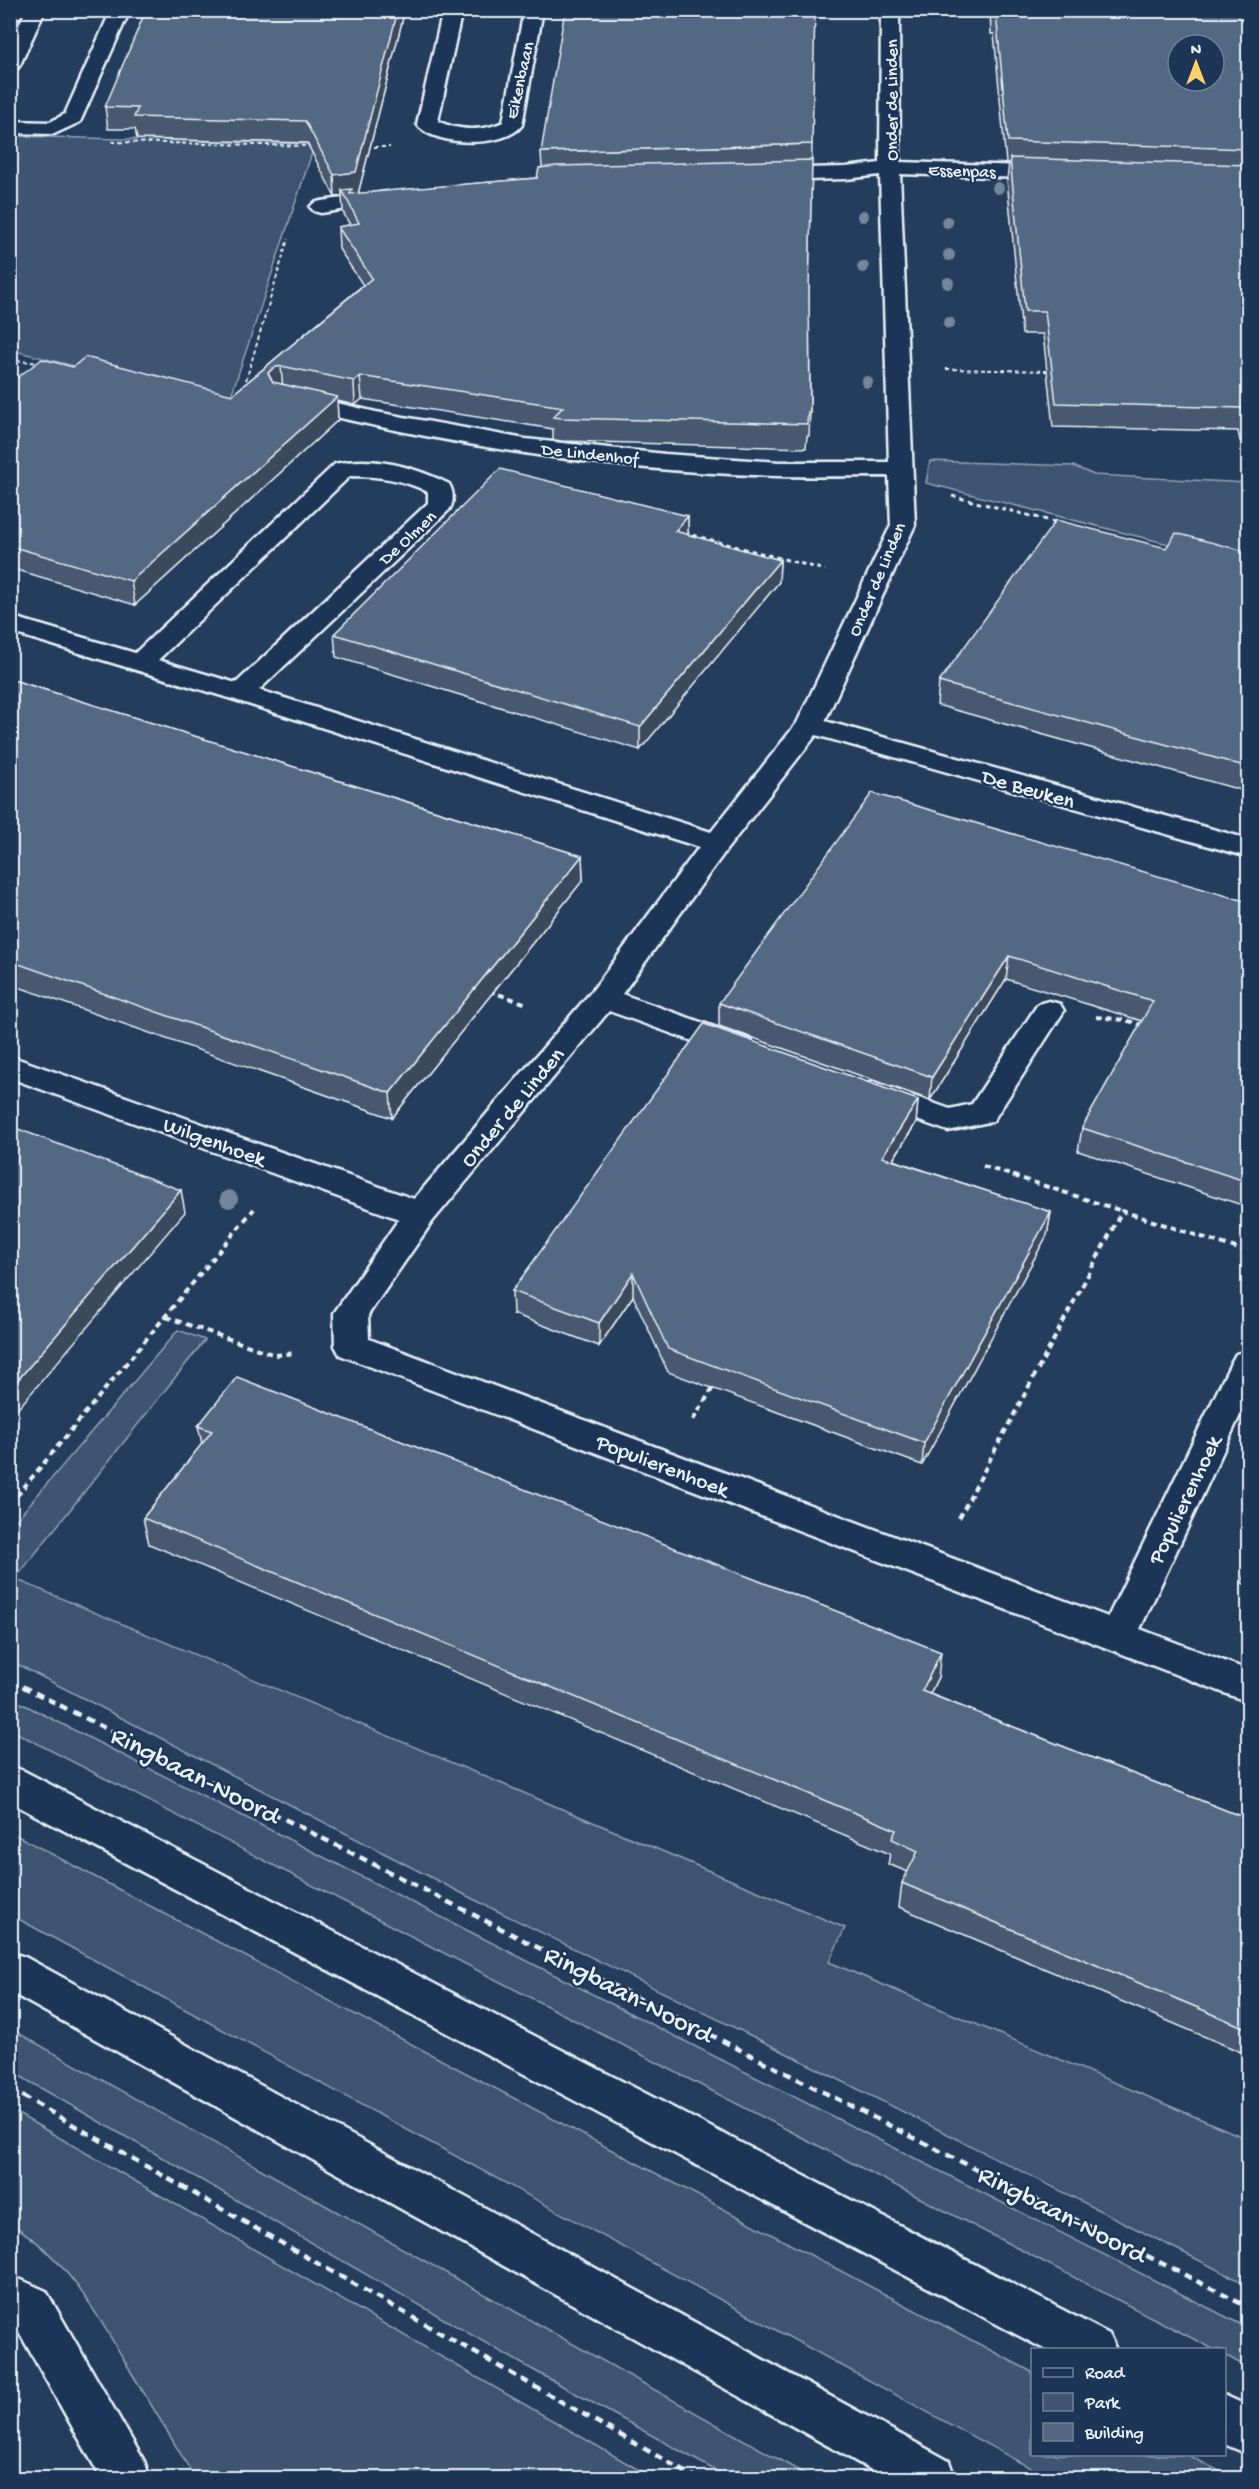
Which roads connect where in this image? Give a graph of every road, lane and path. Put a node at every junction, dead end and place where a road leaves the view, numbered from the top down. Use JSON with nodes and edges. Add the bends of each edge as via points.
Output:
{"nodes":[{"id":1,"x":36,"y":10,"type":"edge"},
{"id":2,"x":121,"y":10,"type":"edge"},
{"id":3,"x":453,"y":10,"type":"edge"},
{"id":4,"x":534,"y":10,"type":"edge"},
{"id":5,"x":890,"y":10,"type":"edge"},
{"id":6,"x":10,"y":65,"type":"edge"},
{"id":7,"x":10,"y":127,"type":"edge"},
{"id":8,"x":108,"y":141,"type":"dead end"},
{"id":9,"x":311,"y":146,"type":"junction"},
{"id":10,"x":323,"y":146,"type":"edge"},
{"id":11,"x":358,"y":147,"type":"edge"},
{"id":12,"x":394,"y":147,"type":"dead end"},
{"id":13,"x":312,"y":152,"type":"edge"},
{"id":14,"x":891,"y":168,"type":"junction"},
{"id":15,"x":1070,"y":174,"type":"edge"},
{"id":16,"x":747,"y":175,"type":"edge"},
{"id":17,"x":409,"y":195,"type":"edge"},
{"id":18,"x":321,"y":207,"type":"dead end"},
{"id":19,"x":290,"y":233,"type":"dead end"},
{"id":20,"x":10,"y":360,"type":"edge"},
{"id":21,"x":44,"y":364,"type":"edge"},
{"id":22,"x":897,"y":367,"type":"junction"},
{"id":23,"x":1050,"y":371,"type":"edge"},
{"id":24,"x":243,"y":390,"type":"edge"},
{"id":25,"x":284,"y":398,"type":"edge"},
{"id":26,"x":901,"y":476,"type":"junction"},
{"id":27,"x":1064,"y":524,"type":"edge"},
{"id":28,"x":682,"y":532,"type":"edge"},
{"id":29,"x":876,"y":583,"type":"junction"},
{"id":30,"x":10,"y":624,"type":"edge"},
{"id":31,"x":140,"y":663,"type":"junction"},
{"id":32,"x":241,"y":693,"type":"junction"},
{"id":33,"x":810,"y":725,"type":"junction"},
{"id":34,"x":717,"y":843,"type":"junction"},
{"id":35,"x":1248,"y":848,"type":"edge"},
{"id":36,"x":480,"y":989,"type":"edge"},
{"id":37,"x":603,"y":998,"type":"junction"},
{"id":38,"x":1049,"y":1011,"type":"joint"},
{"id":39,"x":582,"y":1022,"type":"junction"},
{"id":40,"x":1147,"y":1027,"type":"edge"},
{"id":41,"x":769,"y":1057,"type":"edge"},
{"id":42,"x":10,"y":1066,"type":"edge"},
{"id":43,"x":847,"y":1084,"type":"edge"},
{"id":44,"x":948,"y":1120,"type":"junction"},
{"id":45,"x":289,"y":1167,"type":"junction"},
{"id":46,"x":1122,"y":1211,"type":"junction"},
{"id":47,"x":420,"y":1214,"type":"junction"},
{"id":48,"x":1248,"y":1252,"type":"edge"},
{"id":49,"x":166,"y":1317,"type":"junction"},
{"id":50,"x":352,"y":1346,"type":"junction"},
{"id":51,"x":1248,"y":1363,"type":"edge"},
{"id":52,"x":716,"y":1383,"type":"edge"},
{"id":53,"x":665,"y":1464,"type":"junction"},
{"id":54,"x":10,"y":1504,"type":"edge"},
{"id":55,"x":934,"y":1566,"type":"junction"},
{"id":56,"x":1118,"y":1635,"type":"junction"},
{"id":57,"x":10,"y":1680,"type":"edge"},
{"id":58,"x":1248,"y":1686,"type":"edge"},
{"id":59,"x":10,"y":1783,"type":"edge"},
{"id":60,"x":10,"y":1970,"type":"edge"},
{"id":61,"x":10,"y":2089,"type":"edge"},
{"id":62,"x":10,"y":2297,"type":"edge"},
{"id":63,"x":1248,"y":2307,"type":"edge"},
{"id":64,"x":1091,"y":2348,"type":"edge"},
{"id":65,"x":1226,"y":2419,"type":"edge"},
{"id":66,"x":1248,"y":2431,"type":"edge"},
{"id":67,"x":128,"y":2478,"type":"edge"},
{"id":68,"x":696,"y":2478,"type":"edge"},
{"id":69,"x":932,"y":2478,"type":"edge"}],
"edges":[{"from":1,"to":6,"type":"street"},
{"from":2,"to":7,"type":"street","via":[[73,118],[54,128]]},
{"from":3,"to":4,"type":"street","name":"Eikenbaan","via":[[427,124],[447,134],[494,135],[512,125]]},
{"from":5,"to":14,"type":"street","name":"Onder de Linden"},
{"from":8,"to":9,"type":"path"},
{"from":9,"to":10,"type":"path"},
{"from":9,"to":13,"type":"path"},
{"from":11,"to":12,"type":"path"},
{"from":14,"to":15,"type":"street","name":"Essenpas"},
{"from":14,"to":16,"type":"street"},
{"from":14,"to":22,"type":"street","name":"Onder de Linden"},
{"from":17,"to":18,"type":"street"},
{"from":19,"to":24,"type":"path"},
{"from":20,"to":21,"type":"path"},
{"from":22,"to":23,"type":"path"},
{"from":22,"to":26,"type":"street","name":"Onder de Linden"},
{"from":25,"to":26,"type":"street","name":"De Lindenhof","via":[[548,448],[664,461]]},
{"from":26,"to":27,"type":"path"},
{"from":26,"to":29,"type":"street","name":"Onder de Linden","via":[[903,525]]},
{"from":28,"to":29,"type":"path"},
{"from":29,"to":33,"type":"street","name":"Onder de Linden"},
{"from":30,"to":31,"type":"street"},
{"from":31,"to":32,"type":"street"},
{"from":31,"to":32,"type":"street","name":"De Olmen","via":[[344,469],[381,468],[418,477],[440,489],[440,505]]},
{"from":32,"to":34,"type":"street"},
{"from":33,"to":34,"type":"street","name":"Onder de Linden"},
{"from":33,"to":35,"type":"street","name":"De Beuken"},
{"from":34,"to":37,"type":"street","name":"Onder de Linden"},
{"from":36,"to":39,"type":"path"},
{"from":37,"to":39,"type":"street","name":"Onder de Linden"},
{"from":37,"to":41,"type":"street"},
{"from":38,"to":40,"type":"path","via":[[1125,1020]]},
{"from":38,"to":44,"type":"street","via":[[982,1113]]},
{"from":39,"to":47,"type":"street","name":"Onder de Linden"},
{"from":42,"to":45,"type":"street","name":"Wilgenhoek"},
{"from":43,"to":44,"type":"street"},
{"from":44,"to":46,"type":"path","via":[[982,1165]]},
{"from":45,"to":47,"type":"street","name":"Wilgenhoek"},
{"from":45,"to":49,"type":"path"},
{"from":46,"to":48,"type":"path"},
{"from":46,"to":55,"type":"path"},
{"from":47,"to":50,"type":"street","via":[[351,1313]]},
{"from":49,"to":50,"type":"path","via":[[275,1355]]},
{"from":49,"to":54,"type":"path"},
{"from":50,"to":53,"type":"street","name":"Populierenhoek"},
{"from":51,"to":56,"type":"street","name":"Populierenhoek"},
{"from":52,"to":53,"type":"path"},
{"from":53,"to":55,"type":"street","name":"Populierenhoek"},
{"from":55,"to":56,"type":"street","name":"Populierenhoek"},
{"from":56,"to":58,"type":"street","name":"Populierenhoek"},
{"from":57,"to":63,"type":"path","name":"Ringbaan-Noord"},
{"from":59,"to":64,"type":"street"},
{"from":60,"to":69,"type":"street"},
{"from":61,"to":68,"type":"path"},
{"from":62,"to":67,"type":"street","via":[[30,2307]]},
{"from":65,"to":66,"type":"street"}]}
